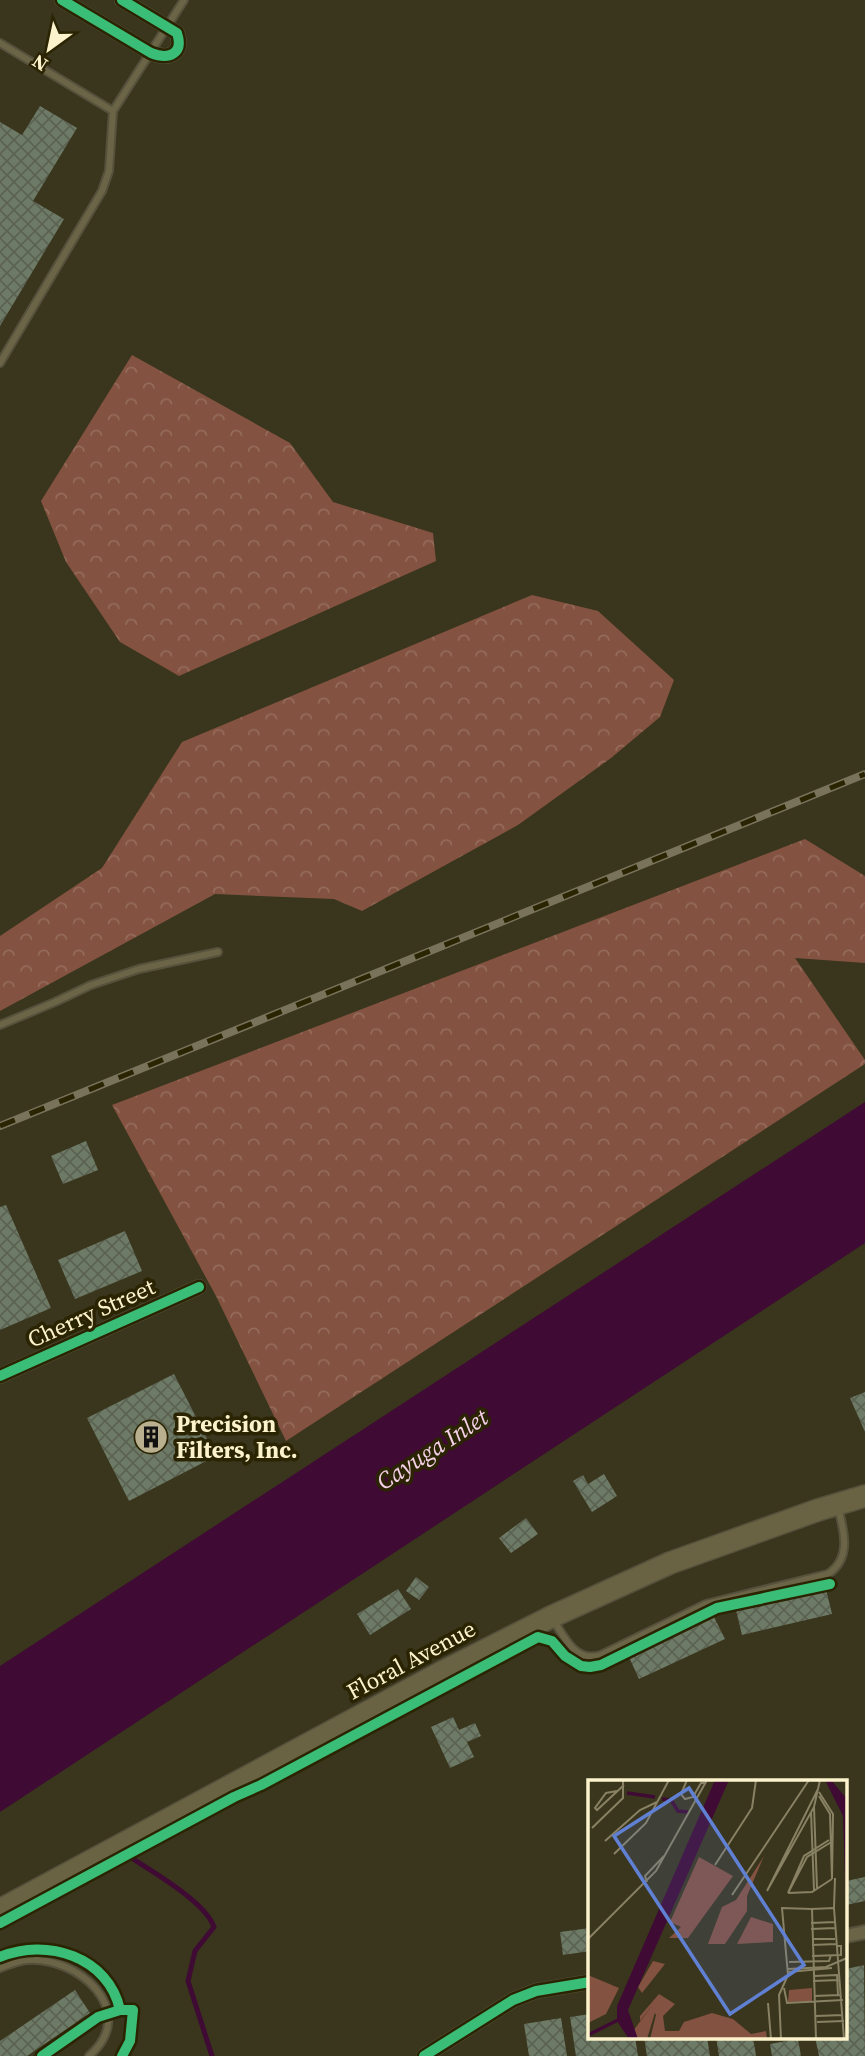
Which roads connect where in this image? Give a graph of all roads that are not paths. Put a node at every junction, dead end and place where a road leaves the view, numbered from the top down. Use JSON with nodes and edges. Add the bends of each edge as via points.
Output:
{"nodes":[{"id":1,"x":62,"y":0,"type":"edge"},
{"id":2,"x":122,"y":0,"type":"edge"},
{"id":3,"x":184,"y":0,"type":"edge"},
{"id":4,"x":167,"y":26,"type":"junction"},
{"id":5,"x":0,"y":43,"type":"edge"},
{"id":6,"x":151,"y":52,"type":"junction"},
{"id":7,"x":113,"y":110,"type":"junction"},
{"id":8,"x":0,"y":363,"type":"edge"},
{"id":9,"x":218,"y":952,"type":"dead end"},
{"id":10,"x":0,"y":1025,"type":"edge"},
{"id":11,"x":199,"y":1287,"type":"dead end"},
{"id":12,"x":0,"y":1376,"type":"edge"},
{"id":13,"x":865,"y":1496,"type":"edge"},
{"id":14,"x":837,"y":1504,"type":"junction"},
{"id":15,"x":551,"y":1617,"type":"junction"},
{"id":16,"x":0,"y":1910,"type":"edge"},
{"id":17,"x":0,"y":1968,"type":"edge"},
{"id":18,"x":588,"y":1982,"type":"edge"},
{"id":19,"x":89,"y":2056,"type":"edge"},
{"id":20,"x":424,"y":2056,"type":"edge"}],
"edges":[{"from":1,"to":6,"type":"street"},
{"from":2,"to":4,"type":"street"},
{"from":3,"to":4,"type":"lane"},
{"from":4,"to":6,"type":"lane"},
{"from":4,"to":6,"type":"street","via":[[177,33],[178,48],[168,56]]},
{"from":5,"to":7,"type":"lane"},
{"from":6,"to":7,"type":"lane"},
{"from":7,"to":8,"type":"lane","via":[[109,171],[102,191]]},
{"from":9,"to":10,"type":"lane","via":[[90,985]]},
{"from":11,"to":12,"type":"street","name":"Cherry Street"},
{"from":13,"to":14,"type":"main road","name":"Floral Avenue"},
{"from":14,"to":15,"type":"main road","name":"Floral Avenue","via":[[670,1563]]},
{"from":14,"to":15,"type":"lane","via":[[845,1543],[840,1563],[828,1574],[706,1604],[592,1658],[572,1648]]},
{"from":15,"to":16,"type":"main road","name":"Floral Avenue"},
{"from":17,"to":19,"type":"lane","via":[[27,1960],[47,1962],[91,1982],[108,2017],[102,2039]]},
{"from":18,"to":20,"type":"street","via":[[513,2000]]}]}
